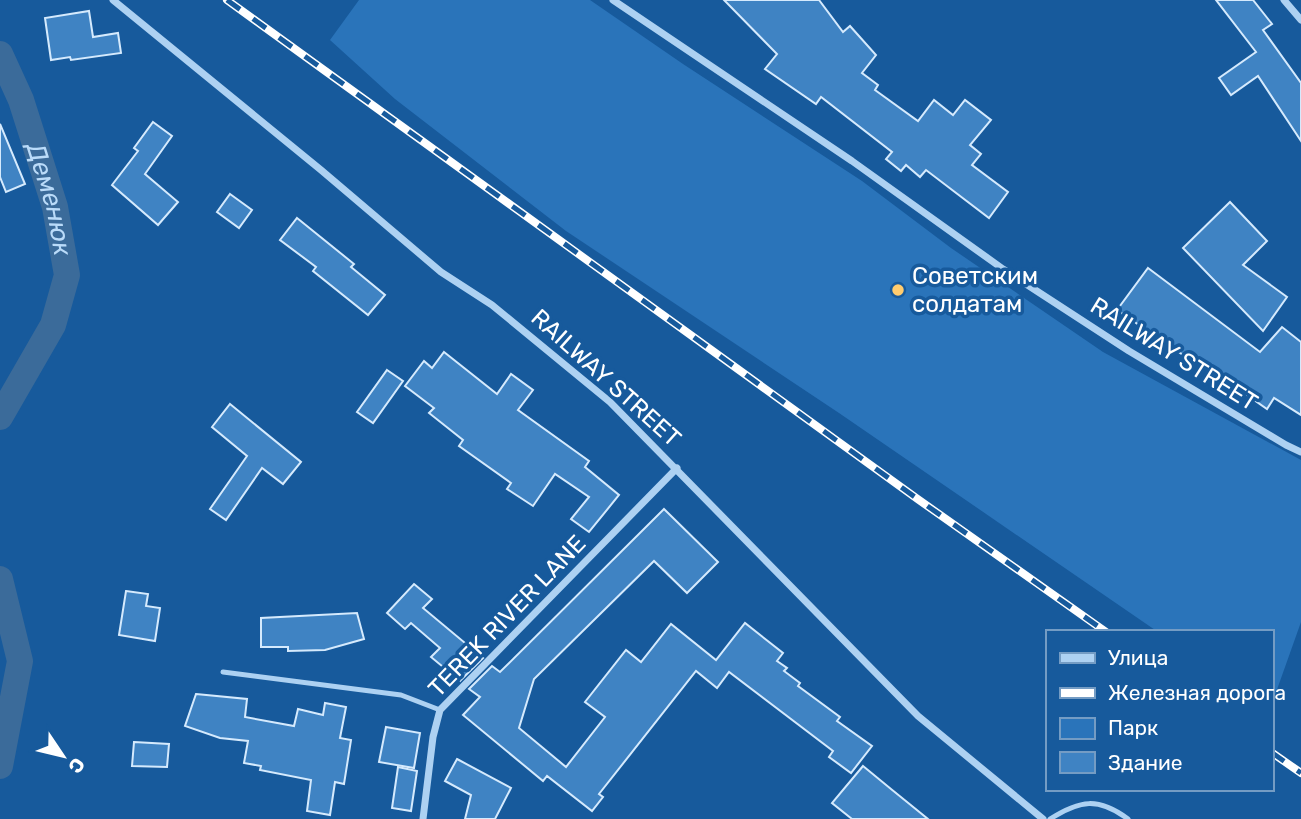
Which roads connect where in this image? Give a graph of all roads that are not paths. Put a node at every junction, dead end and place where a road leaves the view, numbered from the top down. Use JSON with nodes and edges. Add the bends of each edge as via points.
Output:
{"nodes":[{"id":1,"x":113,"y":0,"type":"edge"},
{"id":2,"x":612,"y":0,"type":"edge"},
{"id":3,"x":1284,"y":0,"type":"edge"},
{"id":4,"x":1301,"y":19,"type":"edge"},
{"id":5,"x":1301,"y":452,"type":"edge"},
{"id":6,"x":677,"y":468,"type":"junction"},
{"id":7,"x":223,"y":673,"type":"dead end"},
{"id":8,"x":440,"y":710,"type":"junction"},
{"id":9,"x":423,"y":819,"type":"edge"},
{"id":10,"x":1043,"y":819,"type":"edge"},
{"id":11,"x":1050,"y":819,"type":"edge"},
{"id":12,"x":1128,"y":819,"type":"edge"}],
"edges":[{"from":1,"to":6,"type":"street","name":"RAILWAY STREET","via":[[441,272],[535,339],[610,402]]},
{"from":2,"to":5,"type":"street","name":"RAILWAY STREET","via":[[1003,269],[1129,351]]},
{"from":3,"to":4,"type":"street"},
{"from":6,"to":8,"type":"street","name":"TEREK RIVER LANE"},
{"from":6,"to":10,"type":"street","name":"RAILWAY STREET","via":[[918,716]]},
{"from":7,"to":8,"type":"lane","via":[[401,695]]},
{"from":8,"to":9,"type":"street","name":"TEREK RIVER LANE"},
{"from":11,"to":12,"type":"lane","via":[[1071,806],[1095,803]]}]}
